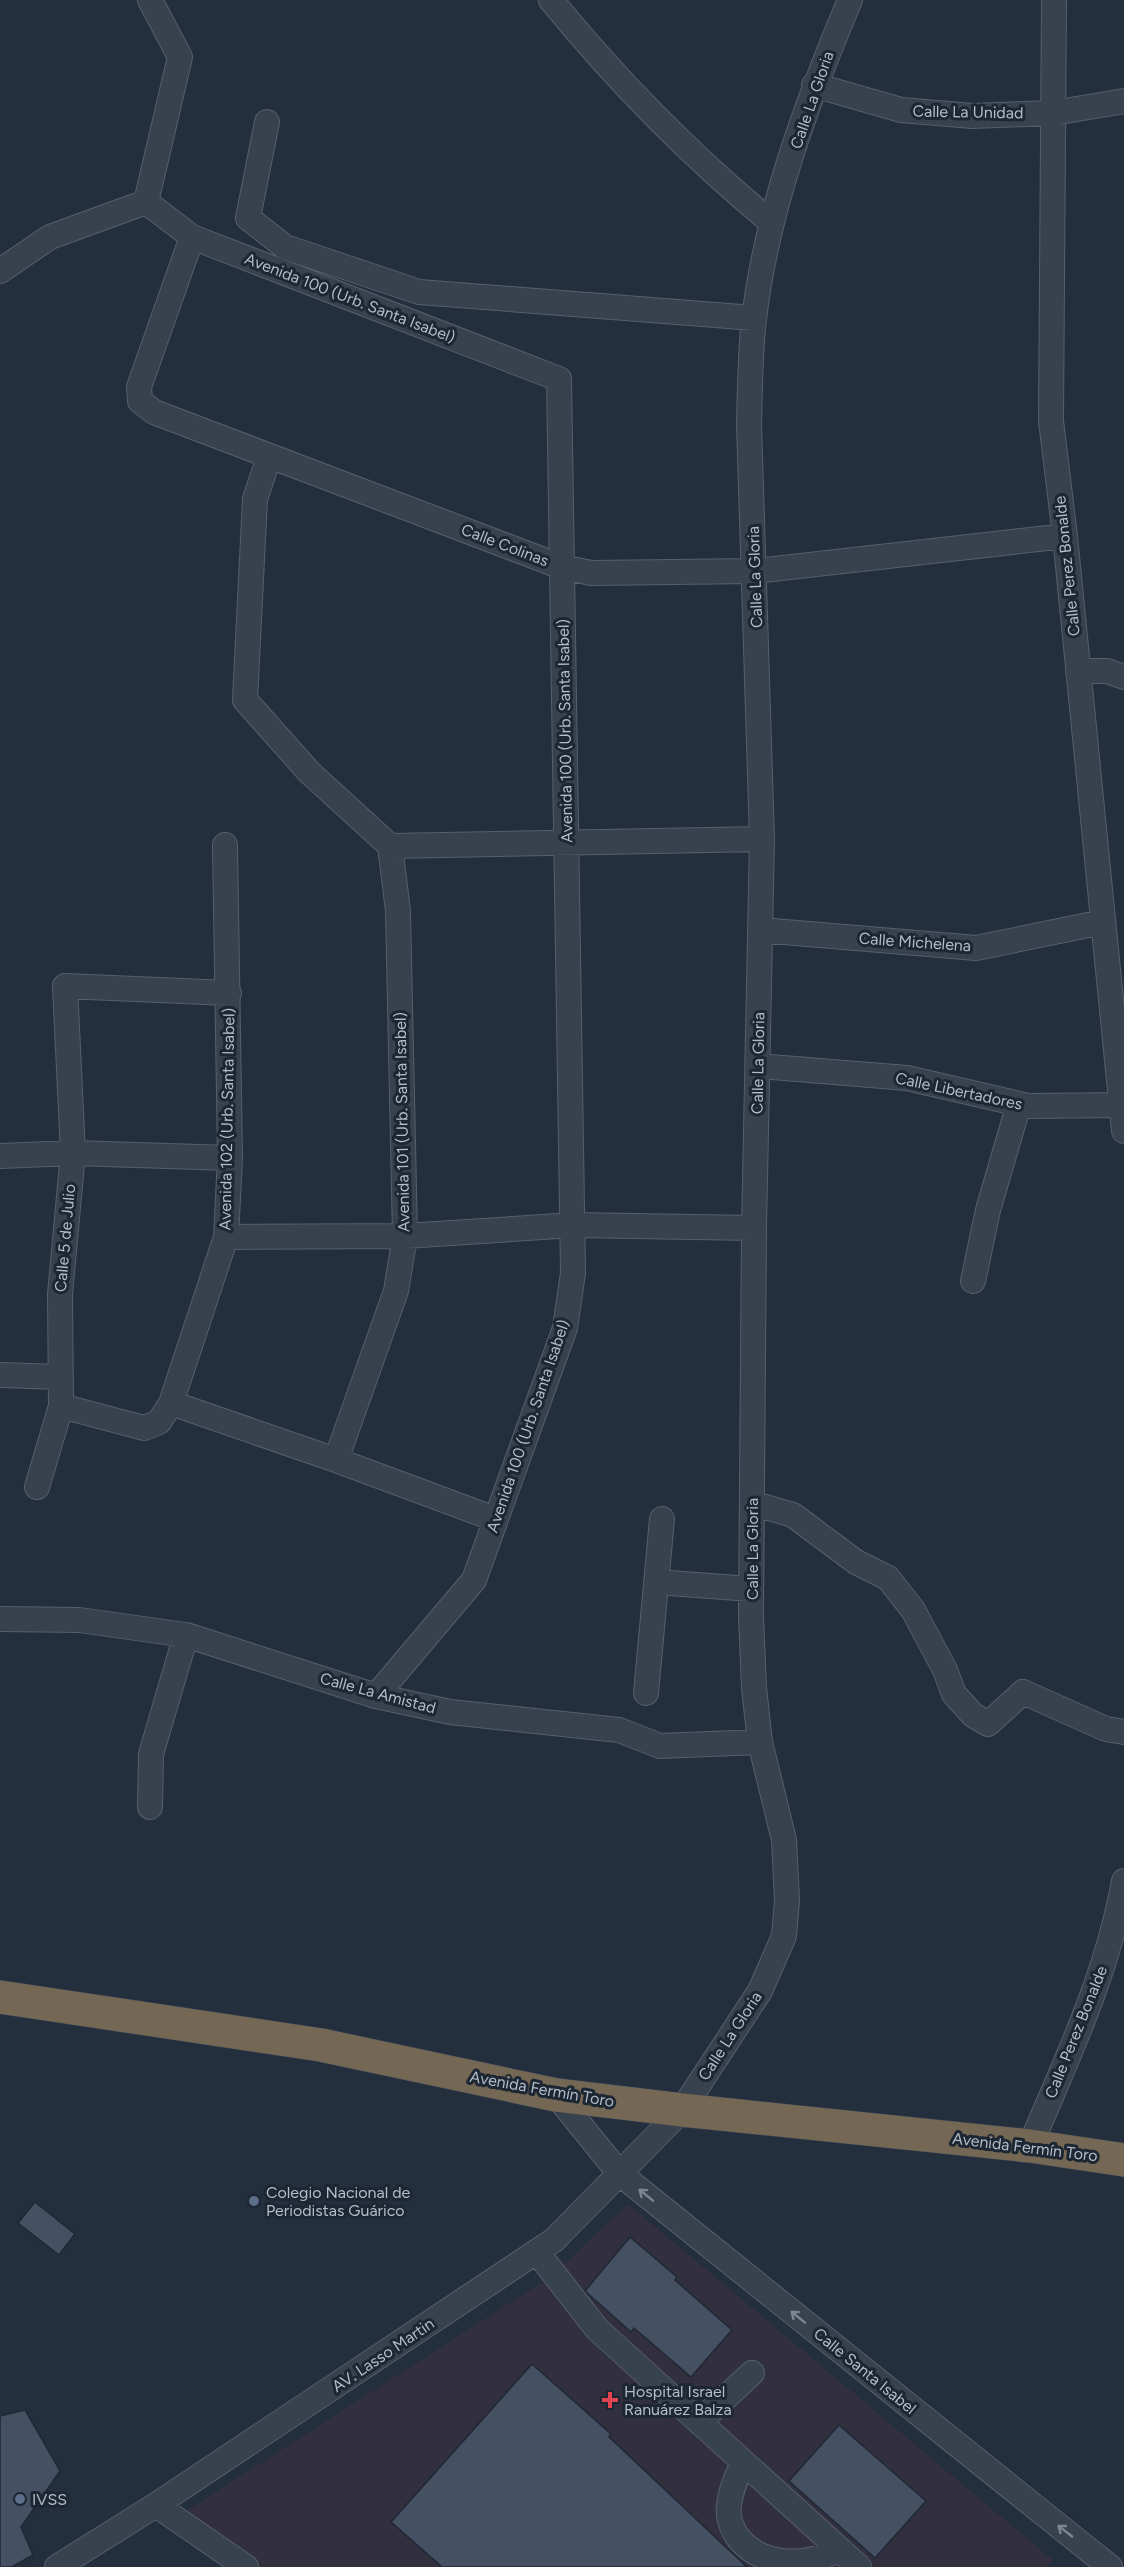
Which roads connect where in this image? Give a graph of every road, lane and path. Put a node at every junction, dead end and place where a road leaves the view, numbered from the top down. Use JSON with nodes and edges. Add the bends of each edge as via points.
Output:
{"nodes":[{"id":1,"x":150,"y":0,"type":"edge"},
{"id":2,"x":551,"y":0,"type":"edge"},
{"id":3,"x":850,"y":0,"type":"edge"},
{"id":4,"x":1054,"y":0,"type":"edge"},
{"id":5,"x":814,"y":85,"type":"junction"},
{"id":6,"x":1124,"y":100,"type":"edge"},
{"id":7,"x":1053,"y":113,"type":"junction"},
{"id":8,"x":267,"y":122,"type":"dead end"},
{"id":9,"x":146,"y":202,"type":"junction"},
{"id":10,"x":772,"y":223,"type":"junction"},
{"id":11,"x":192,"y":237,"type":"junction"},
{"id":12,"x":3,"y":264,"type":"edge"},
{"id":13,"x":754,"y":318,"type":"junction"},
{"id":14,"x":268,"y":457,"type":"junction"},
{"id":15,"x":1065,"y":536,"type":"junction"},
{"id":16,"x":562,"y":567,"type":"junction"},
{"id":17,"x":755,"y":571,"type":"junction"},
{"id":18,"x":1078,"y":670,"type":"junction"},
{"id":19,"x":1124,"y":677,"type":"edge"},
{"id":20,"x":762,"y":839,"type":"junction"},
{"id":21,"x":567,"y":843,"type":"junction"},
{"id":22,"x":225,"y":845,"type":"dead end"},
{"id":23,"x":390,"y":846,"type":"junction"},
{"id":24,"x":1103,"y":922,"type":"junction"},
{"id":25,"x":761,"y":930,"type":"junction"},
{"id":26,"x":229,"y":993,"type":"junction"},
{"id":27,"x":759,"y":1066,"type":"junction"},
{"id":28,"x":1019,"y":1104,"type":"junction"},
{"id":29,"x":1123,"y":1105,"type":"edge"},
{"id":30,"x":1124,"y":1131,"type":"edge"},
{"id":31,"x":72,"y":1153,"type":"junction"},
{"id":32,"x":0,"y":1156,"type":"edge"},
{"id":33,"x":230,"y":1158,"type":"junction"},
{"id":34,"x":574,"y":1225,"type":"junction"},
{"id":35,"x":754,"y":1228,"type":"junction"},
{"id":36,"x":405,"y":1236,"type":"junction"},
{"id":37,"x":226,"y":1237,"type":"junction"},
{"id":38,"x":973,"y":1281,"type":"dead end"},
{"id":39,"x":0,"y":1375,"type":"edge"},
{"id":40,"x":61,"y":1377,"type":"junction"},
{"id":41,"x":171,"y":1403,"type":"junction"},
{"id":42,"x":61,"y":1406,"type":"junction"},
{"id":43,"x":336,"y":1460,"type":"junction"},
{"id":44,"x":37,"y":1487,"type":"dead end"},
{"id":45,"x":752,"y":1503,"type":"junction"},
{"id":46,"x":495,"y":1519,"type":"junction"},
{"id":47,"x":662,"y":1519,"type":"dead end"},
{"id":48,"x":656,"y":1582,"type":"junction"},
{"id":49,"x":752,"y":1589,"type":"junction"},
{"id":50,"x":0,"y":1619,"type":"edge"},
{"id":51,"x":186,"y":1635,"type":"junction"},
{"id":52,"x":646,"y":1693,"type":"dead end"},
{"id":53,"x":376,"y":1696,"type":"junction"},
{"id":54,"x":1124,"y":1731,"type":"edge"},
{"id":55,"x":760,"y":1742,"type":"junction"},
{"id":56,"x":150,"y":1807,"type":"dead end"},
{"id":57,"x":1124,"y":1881,"type":"edge"},
{"id":58,"x":0,"y":1997,"type":"edge"},
{"id":59,"x":556,"y":2095,"type":"junction"},
{"id":60,"x":682,"y":2110,"type":"junction"},
{"id":61,"x":1030,"y":2146,"type":"junction"},
{"id":62,"x":1124,"y":2160,"type":"edge"},
{"id":63,"x":620,"y":2174,"type":"junction"},
{"id":64,"x":537,"y":2252,"type":"junction"},
{"id":65,"x":752,"y":2373,"type":"dead end"},
{"id":66,"x":699,"y":2422,"type":"junction"},
{"id":67,"x":743,"y":2463,"type":"junction"},
{"id":68,"x":156,"y":2505,"type":"junction"},
{"id":69,"x":839,"y":2549,"type":"junction"},
{"id":70,"x":57,"y":2567,"type":"edge"},
{"id":71,"x":246,"y":2567,"type":"edge"},
{"id":72,"x":859,"y":2567,"type":"edge"},
{"id":73,"x":1110,"y":2567,"type":"edge"}],
"edges":[{"from":1,"to":9,"type":"street","via":[[180,57]]},
{"from":2,"to":10,"type":"street","via":[[589,47],[712,172]]},
{"from":3,"to":5,"type":"street","name":"Calle La Gloria"},
{"from":4,"to":7,"type":"street","name":"Calle Perez Bonalde"},
{"from":5,"to":7,"type":"street","name":"Calle La Unidad","via":[[902,110],[972,116]]},
{"from":5,"to":10,"type":"street","name":"Calle La Gloria"},
{"from":6,"to":7,"type":"street","name":"Calle La Unidad"},
{"from":7,"to":15,"type":"street","name":"Calle Perez Bonalde","via":[[1051,421]]},
{"from":8,"to":13,"type":"street","via":[[248,218],[285,247],[419,292]]},
{"from":9,"to":11,"type":"street","name":"Avenida 100 (Urb. Santa Isabel)"},
{"from":9,"to":12,"type":"street","via":[[50,237]]},
{"from":10,"to":13,"type":"street","name":"Calle La Gloria"},
{"from":11,"to":14,"type":"street","name":"Calle Colinas","via":[[139,387],[140,401],[154,412]]},
{"from":11,"to":16,"type":"street","name":"Avenida 100 (Urb. Santa Isabel)","via":[[559,379]]},
{"from":13,"to":17,"type":"street","name":"Calle La Gloria","via":[[749,424]]},
{"from":14,"to":16,"type":"street","name":"Calle Colinas"},
{"from":14,"to":23,"type":"street","via":[[255,499],[245,700],[309,772]]},
{"from":15,"to":17,"type":"street","name":"Calle Colinas"},
{"from":15,"to":18,"type":"street","name":"Calle Perez Bonalde"},
{"from":16,"to":17,"type":"street","name":"Calle Colinas","via":[[591,573]]},
{"from":16,"to":21,"type":"street","name":"Avenida 100 (Urb. Santa Isabel)"},
{"from":17,"to":20,"type":"street","name":"Calle La Gloria"},
{"from":18,"to":19,"type":"street","via":[[1107,671]]},
{"from":18,"to":24,"type":"street","name":"Calle Perez Bonalde"},
{"from":20,"to":21,"type":"street"},
{"from":20,"to":25,"type":"street","name":"Calle La Gloria"},
{"from":21,"to":23,"type":"street"},
{"from":21,"to":34,"type":"street","name":"Avenida 100 (Urb. Santa Isabel)"},
{"from":22,"to":26,"type":"street","name":"Avenida 102 (Urb. Santa Isabel)"},
{"from":23,"to":36,"type":"street","name":"Avenida 101 (Urb. Santa Isabel)","via":[[398,911]]},
{"from":24,"to":25,"type":"street","name":"Calle Michelena","via":[[976,948]]},
{"from":24,"to":29,"type":"street","name":"Calle Perez Bonalde"},
{"from":25,"to":27,"type":"street","name":"Calle La Gloria"},
{"from":26,"to":31,"type":"street","name":"Calle 5 de Julio","via":[[65,986]]},
{"from":26,"to":33,"type":"street","name":"Avenida 102 (Urb. Santa Isabel)"},
{"from":27,"to":28,"type":"street","name":"Calle Libertadores","via":[[907,1078]]},
{"from":27,"to":35,"type":"street","name":"Calle La Gloria"},
{"from":28,"to":29,"type":"street","name":"Calle Libertadores"},
{"from":28,"to":38,"type":"street","via":[[988,1210]]},
{"from":29,"to":30,"type":"street","name":"Calle Perez Bonalde"},
{"from":31,"to":32,"type":"street"},
{"from":31,"to":33,"type":"street"},
{"from":31,"to":40,"type":"street","name":"Calle 5 de Julio","via":[[60,1294]]},
{"from":33,"to":37,"type":"street","name":"Avenida 102 (Urb. Santa Isabel)"},
{"from":34,"to":35,"type":"street"},
{"from":34,"to":36,"type":"street"},
{"from":34,"to":46,"type":"street","name":"Avenida 100 (Urb. Santa Isabel)","via":[[573,1273],[565,1328]]},
{"from":35,"to":45,"type":"street","name":"Calle La Gloria"},
{"from":36,"to":37,"type":"street"},
{"from":36,"to":43,"type":"street","name":"Avenida 101 (Urb. Santa Isabel)","via":[[396,1291]]},
{"from":37,"to":41,"type":"street","name":"Avenida 102 (Urb. Santa Isabel)"},
{"from":39,"to":40,"type":"street"},
{"from":40,"to":42,"type":"street","name":"Calle 5 de Julio"},
{"from":41,"to":42,"type":"street","name":"Avenida 102 (Urb. Santa Isabel)","via":[[159,1422],[144,1428]]},
{"from":41,"to":43,"type":"street"},
{"from":42,"to":44,"type":"street","name":"Calle 5 de Julio"},
{"from":43,"to":46,"type":"street"},
{"from":45,"to":49,"type":"street","name":"Calle La Gloria"},
{"from":45,"to":54,"type":"street","via":[[793,1515],[856,1562],[888,1578],[913,1610],[954,1694],[973,1715],[988,1724],[1023,1692],[1106,1729]]},
{"from":46,"to":53,"type":"street","name":"Avenida 100 (Urb. Santa Isabel)","via":[[474,1580]]},
{"from":47,"to":48,"type":"street"},
{"from":48,"to":49,"type":"street"},
{"from":48,"to":52,"type":"street"},
{"from":49,"to":55,"type":"street","name":"Calle La Gloria","via":[[754,1688]]},
{"from":50,"to":51,"type":"street","name":"Calle La Amistad","via":[[79,1620]]},
{"from":51,"to":53,"type":"street","name":"Calle La Amistad"},
{"from":51,"to":56,"type":"street","via":[[151,1754]]},
{"from":53,"to":55,"type":"street","name":"Calle La Amistad","via":[[450,1712],[619,1730],[660,1746]]},
{"from":55,"to":60,"type":"street","name":"Calle La Gloria","via":[[784,1840],[784,1936],[760,1991]]},
{"from":57,"to":61,"type":"street","name":"Calle Perez Bonalde","via":[[1116,1926],[1098,1984]]},
{"from":58,"to":59,"type":"highway","name":"Avenida Fermín Toro","via":[[321,2045]]},
{"from":59,"to":60,"type":"highway","name":"Avenida Fermín Toro"},
{"from":59,"to":63,"type":"street","name":"Calle Santa Isabel"},
{"from":60,"to":61,"type":"highway","name":"Avenida Fermín Toro"},
{"from":60,"to":63,"type":"street","name":"AV. Lasso Martin"},
{"from":61,"to":62,"type":"highway","name":"Avenida Fermín Toro"},
{"from":63,"to":64,"type":"street","name":"AV. Lasso Martin","via":[[554,2241]]},
{"from":73,"to":63,"type":"street","name":"Calle Santa Isabel","one_way":true},
{"from":64,"to":66,"type":"street","via":[[597,2329]]},
{"from":64,"to":68,"type":"street","name":"AV. Lasso Martin"},
{"from":65,"to":66,"type":"street"},
{"from":66,"to":67,"type":"street"},
{"from":67,"to":69,"type":"street"},
{"from":67,"to":69,"type":"street","via":[[728,2508],[733,2531],[750,2552],[768,2562],[795,2564],[826,2557]]},
{"from":68,"to":70,"type":"street","name":"AV. Lasso Martin"},
{"from":68,"to":71,"type":"street"},
{"from":69,"to":72,"type":"street"}]}
